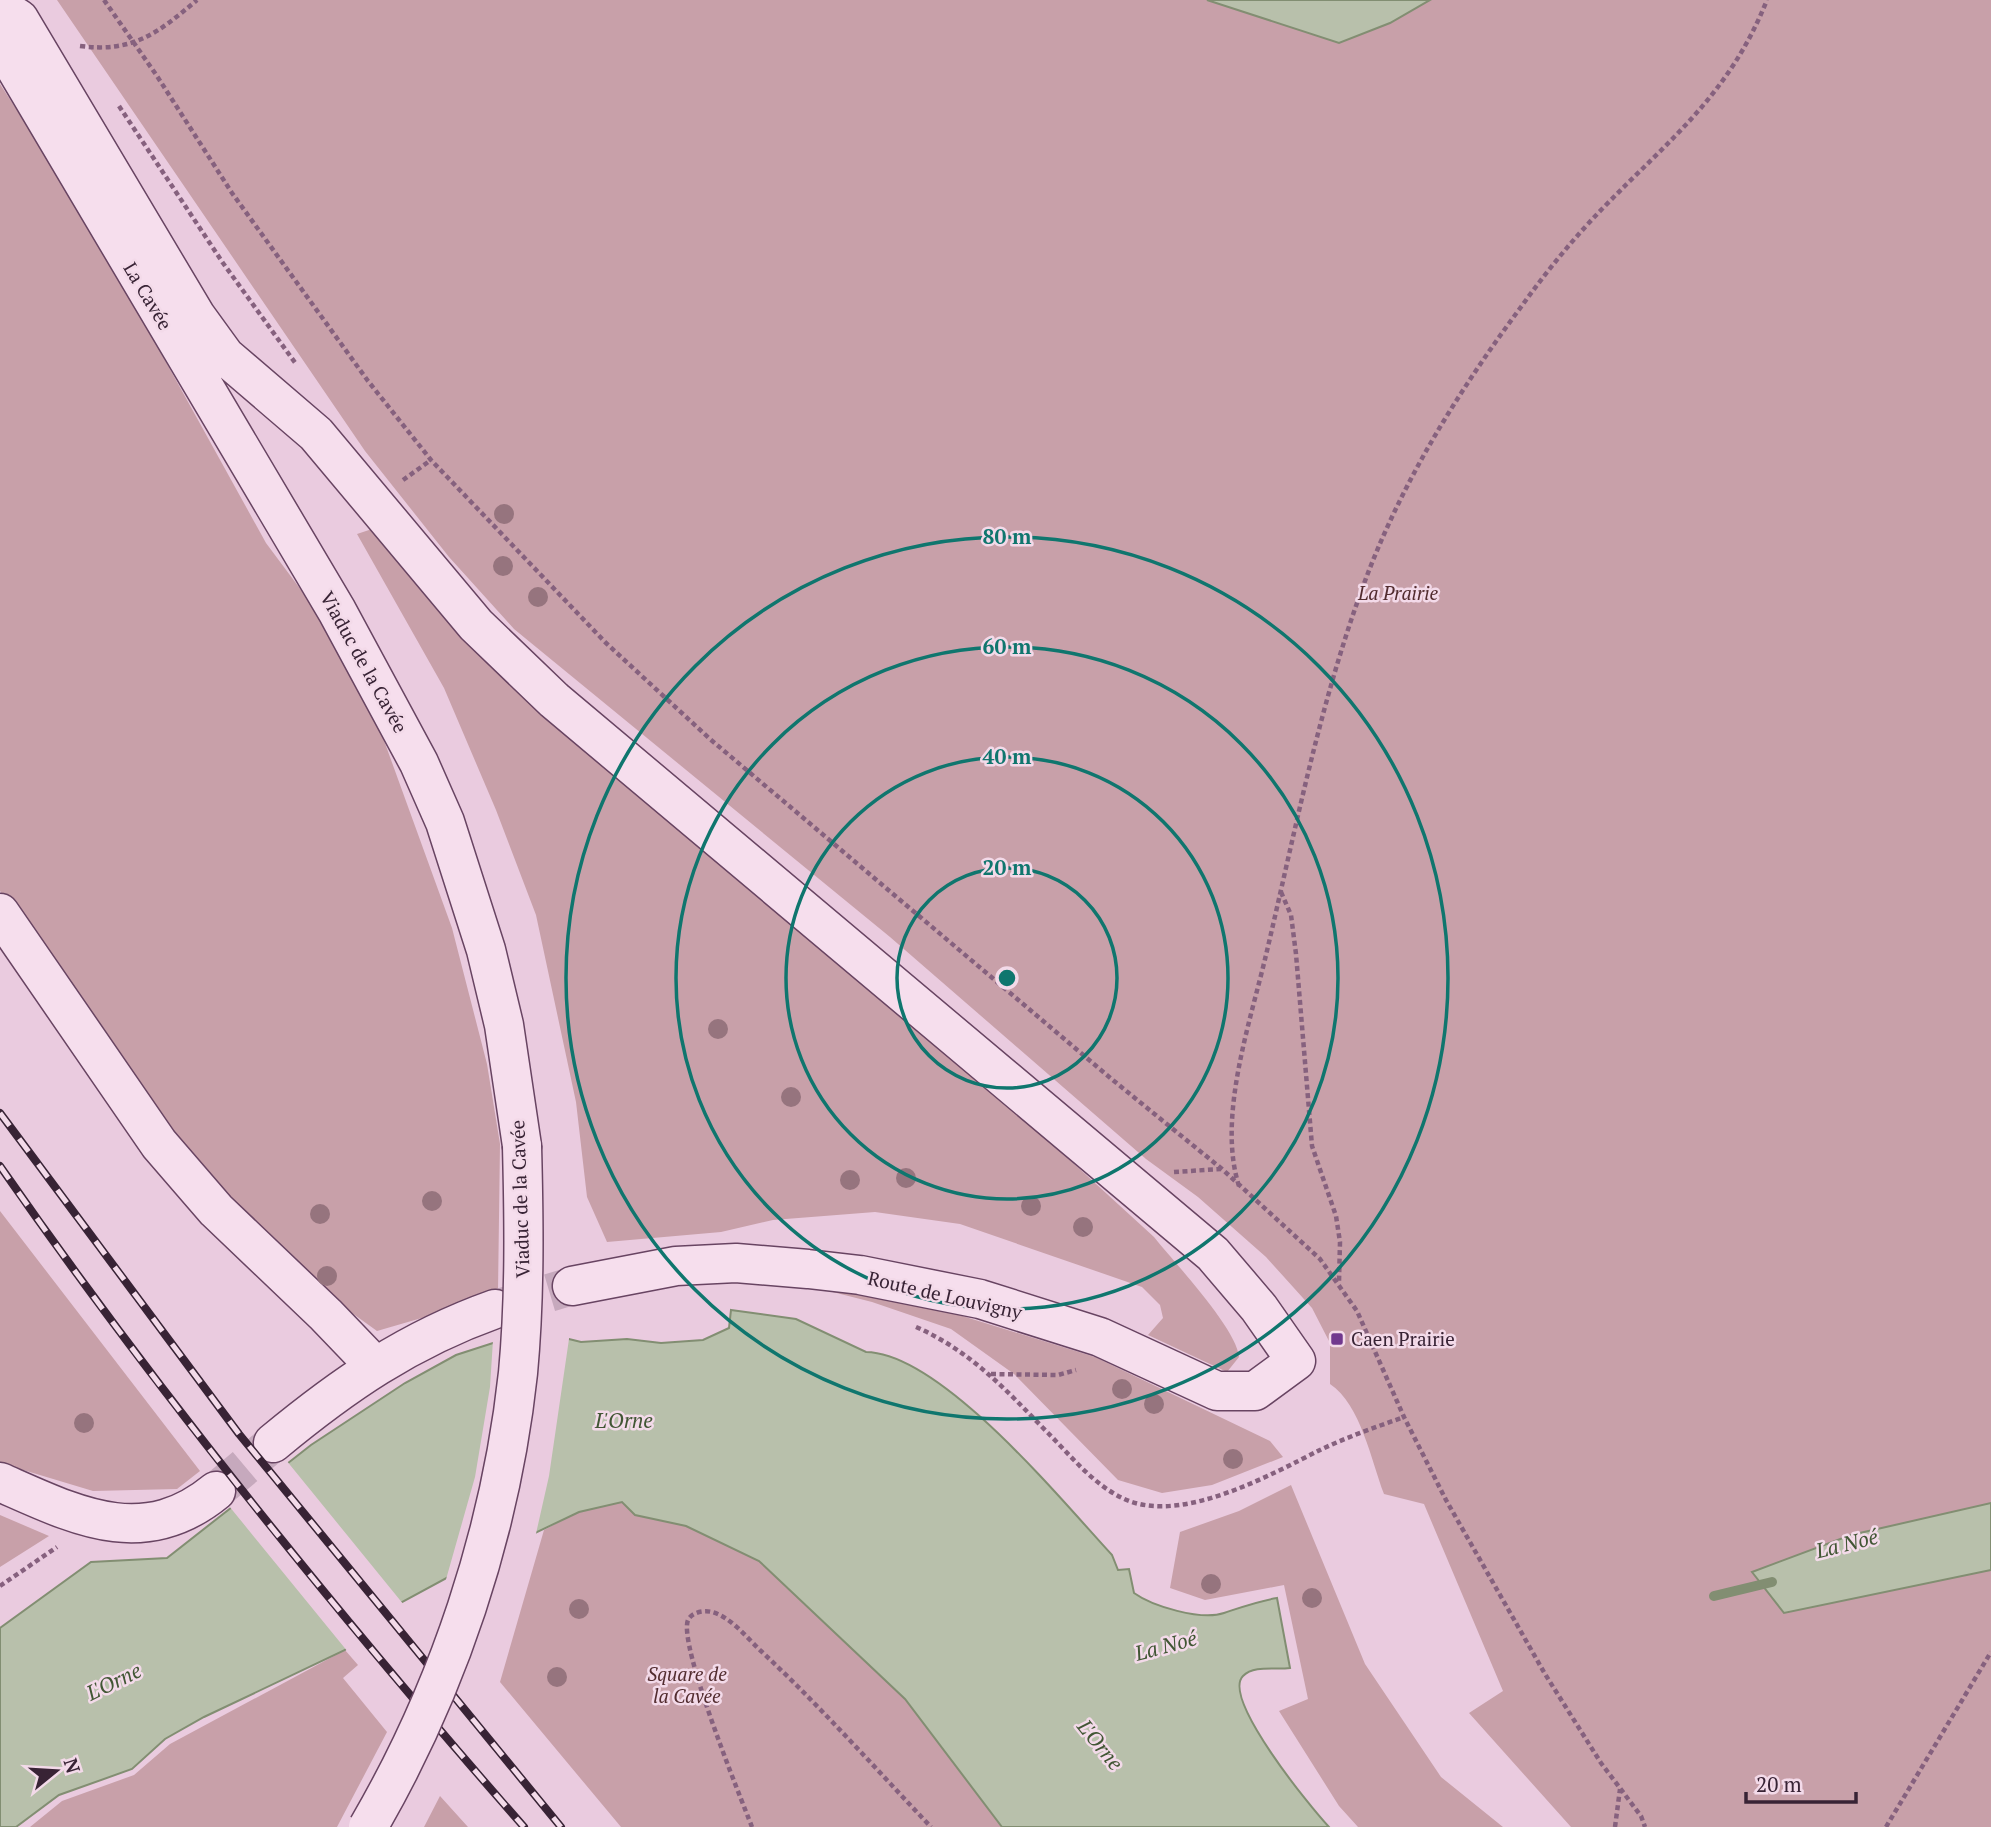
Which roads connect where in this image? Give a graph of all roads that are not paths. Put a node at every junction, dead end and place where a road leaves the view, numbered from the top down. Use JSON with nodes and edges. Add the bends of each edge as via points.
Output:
{"nodes":[{"id":1,"x":0,"y":7,"type":"edge"},
{"id":2,"x":0,"y":42,"type":"edge"},
{"id":3,"x":300,"y":548,"type":"joint"},
{"id":4,"x":0,"y":913,"type":"edge"},
{"id":5,"x":572,"y":1286,"type":"tunnel mouth"},
{"id":6,"x":495,"y":1309,"type":"tunnel mouth"},
{"id":7,"x":374,"y":1365,"type":"junction"},
{"id":8,"x":273,"y":1443,"type":"tunnel mouth"},
{"id":9,"x":0,"y":1482,"type":"edge"},
{"id":10,"x":216,"y":1491,"type":"tunnel mouth"},
{"id":11,"x":368,"y":1827,"type":"edge"}],
"edges":[{"from":1,"to":5,"type":"main road","name":"Route de Louvigny","via":[[19,19],[196,316],[225,356],[316,434],[475,625],[554,700],[1213,1254],[1296,1361],[1255,1391],[1217,1391],[1100,1337],[980,1299],[860,1275],[736,1263],[676,1266]]},
{"from":2,"to":3,"type":"main road","name":"La Cavée"},
{"from":3,"to":11,"type":"main road","name":"Viaduc de la Cavée","bridge":true,"via":[[385,695],[445,822],[472,902],[504,1025],[522,1146],[521,1315],[502,1470],[454,1643],[419,1728]]},
{"from":4,"to":7,"type":"main road","via":[[159,1144],[216,1210]]},
{"from":6,"to":7,"type":"main road","via":[[456,1323]]},
{"from":7,"to":8,"type":"main road"},
{"from":9,"to":10,"type":"main road","via":[[80,1516],[118,1523],[164,1519]]}]}
